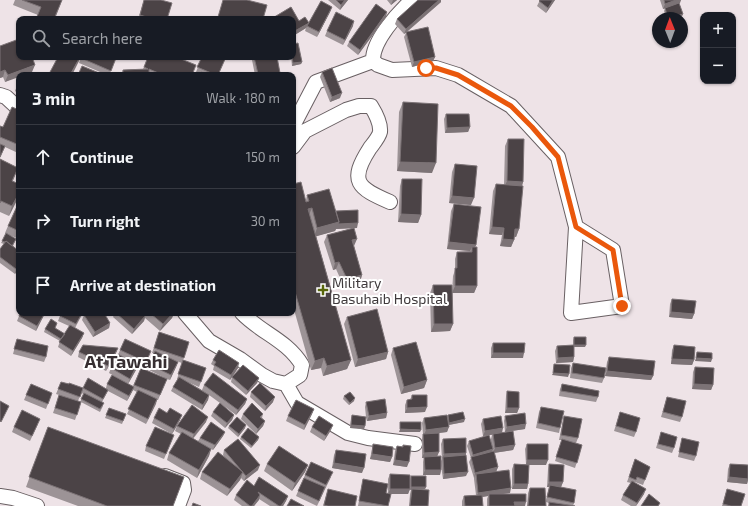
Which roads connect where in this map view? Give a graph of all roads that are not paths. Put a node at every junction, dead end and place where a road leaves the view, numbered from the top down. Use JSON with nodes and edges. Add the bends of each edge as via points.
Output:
{"nodes":[{"id":1,"x":412,"y":0,"type":"edge"},
{"id":2,"x":373,"y":61,"type":"junction"},
{"id":3,"x":0,"y":95,"type":"edge"},
{"id":4,"x":16,"y":106,"type":"edge"},
{"id":5,"x":296,"y":120,"type":"edge"},
{"id":6,"x":296,"y":143,"type":"edge"},
{"id":7,"x":390,"y":202,"type":"dead end"},
{"id":8,"x":576,"y":227,"type":"junction"},
{"id":9,"x":187,"y":316,"type":"edge"},
{"id":10,"x":246,"y":316,"type":"edge"},
{"id":11,"x":286,"y":384,"type":"junction"},
{"id":12,"x":415,"y":444,"type":"dead end"},
{"id":13,"x":153,"y":471,"type":"edge"},
{"id":14,"x":0,"y":496,"type":"edge"},
{"id":15,"x":37,"y":506,"type":"edge"},
{"id":16,"x":178,"y":506,"type":"edge"}],
"edges":[{"from":1,"to":2,"type":"street","via":[[394,17],[373,54]]},
{"from":2,"to":5,"type":"street","via":[[316,82]]},
{"from":2,"to":8,"type":"street","via":[[392,70],[446,70],[511,106],[558,157]]},
{"from":3,"to":4,"type":"street"},
{"from":6,"to":7,"type":"street","via":[[305,131],[346,110],[371,106],[379,124],[380,134],[358,170],[359,181],[366,191]]},
{"from":8,"to":8,"type":"street","via":[[571,313],[622,306],[613,250]]},
{"from":9,"to":11,"type":"street","via":[[209,342],[273,381]]},
{"from":10,"to":11,"type":"street","via":[[280,340],[302,365],[300,375]]},
{"from":11,"to":12,"type":"street","via":[[297,403],[348,433]]},
{"from":13,"to":16,"type":"street","via":[[183,483],[184,490]]},
{"from":14,"to":15,"type":"street"}]}
